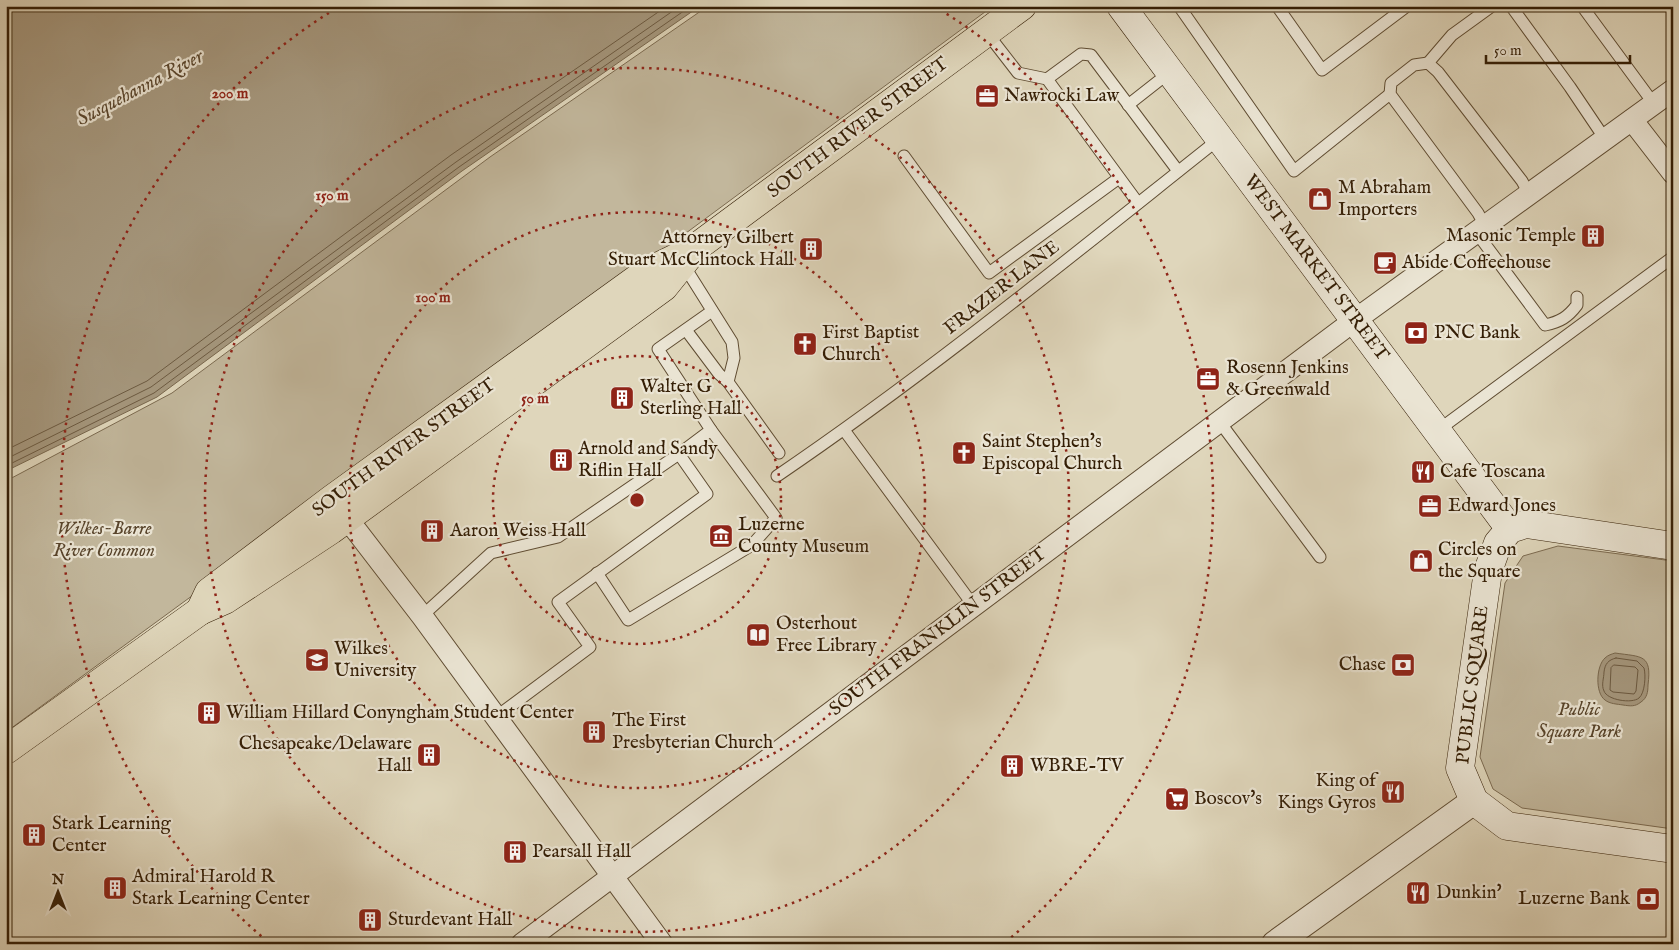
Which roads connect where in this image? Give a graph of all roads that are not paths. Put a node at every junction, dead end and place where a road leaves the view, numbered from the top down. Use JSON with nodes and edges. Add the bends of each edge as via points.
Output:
{"nodes":[{"id":1,"x":1022,"y":6,"type":"edge"},
{"id":2,"x":1121,"y":6,"type":"edge"},
{"id":3,"x":1178,"y":6,"type":"edge"},
{"id":4,"x":1277,"y":6,"type":"edge"},
{"id":5,"x":1407,"y":6,"type":"edge"},
{"id":6,"x":1492,"y":6,"type":"edge"},
{"id":7,"x":1511,"y":6,"type":"edge"},
{"id":8,"x":1582,"y":6,"type":"edge"},
{"id":9,"x":1475,"y":11,"type":"edge"},
{"id":10,"x":987,"y":32,"type":"junction"},
{"id":11,"x":1428,"y":63,"type":"junction"},
{"id":12,"x":1170,"y":72,"type":"junction"},
{"id":13,"x":1047,"y":79,"type":"junction"},
{"id":14,"x":1673,"y":90,"type":"edge"},
{"id":15,"x":1390,"y":94,"type":"junction"},
{"id":16,"x":1654,"y":104,"type":"junction"},
{"id":17,"x":1128,"y":105,"type":"junction"},
{"id":18,"x":1632,"y":120,"type":"junction"},
{"id":19,"x":1220,"y":139,"type":"junction"},
{"id":20,"x":1605,"y":139,"type":"junction"},
{"id":21,"x":904,"y":156,"type":"dead end"},
{"id":22,"x":1178,"y":171,"type":"junction"},
{"id":23,"x":1673,"y":173,"type":"edge"},
{"id":24,"x":1119,"y":178,"type":"junction"},
{"id":25,"x":1529,"y":194,"type":"junction"},
{"id":26,"x":1138,"y":203,"type":"junction"},
{"id":27,"x":1480,"y":229,"type":"junction"},
{"id":28,"x":688,"y":257,"type":"junction"},
{"id":29,"x":1673,"y":257,"type":"edge"},
{"id":30,"x":1577,"y":297,"type":"dead end"},
{"id":31,"x":712,"y":311,"type":"junction"},
{"id":32,"x":1355,"y":320,"type":"junction"},
{"id":33,"x":686,"y":330,"type":"junction"},
{"id":34,"x":728,"y":382,"type":"junction"},
{"id":35,"x":1220,"y":421,"type":"junction"},
{"id":36,"x":711,"y":430,"type":"junction"},
{"id":37,"x":844,"y":430,"type":"junction"},
{"id":38,"x":1437,"y":431,"type":"junction"},
{"id":39,"x":779,"y":453,"type":"dead end"},
{"id":40,"x":678,"y":454,"type":"junction"},
{"id":41,"x":777,"y":476,"type":"dead end"},
{"id":42,"x":340,"y":509,"type":"junction"},
{"id":43,"x":1510,"y":529,"type":"junction"},
{"id":44,"x":1673,"y":546,"type":"edge"},
{"id":45,"x":1320,"y":557,"type":"dead end"},
{"id":46,"x":597,"y":573,"type":"junction"},
{"id":47,"x":974,"y":605,"type":"junction"},
{"id":48,"x":422,"y":616,"type":"junction"},
{"id":49,"x":496,"y":717,"type":"junction"},
{"id":50,"x":6,"y":750,"type":"edge"},
{"id":51,"x":1474,"y":801,"type":"junction"},
{"id":52,"x":1673,"y":850,"type":"edge"},
{"id":53,"x":613,"y":875,"type":"junction"},
{"id":54,"x":522,"y":944,"type":"edge"},
{"id":55,"x":662,"y":944,"type":"edge"},
{"id":56,"x":1275,"y":944,"type":"edge"}],
"edges":[{"from":1,"to":10,"type":"main road","name":"SOUTH RIVER STREET"},
{"from":2,"to":12,"type":"main road","name":"WEST MARKET STREET"},
{"from":3,"to":15,"type":"lane","via":[[1294,171]]},
{"from":4,"to":5,"type":"lane","via":[[1322,70]]},
{"from":6,"to":9,"type":"lane"},
{"from":7,"to":20,"type":"lane"},
{"from":8,"to":16,"type":"lane"},
{"from":9,"to":11,"type":"lane"},
{"from":10,"to":13,"type":"lane","via":[[1018,73]]},
{"from":10,"to":28,"type":"main road","name":"SOUTH RIVER STREET"},
{"from":11,"to":15,"type":"lane","via":[[1414,66],[1391,83]]},
{"from":11,"to":25,"type":"lane"},
{"from":12,"to":17,"type":"lane"},
{"from":12,"to":19,"type":"main road","name":"WEST MARKET STREET"},
{"from":13,"to":17,"type":"lane","via":[[1081,54],[1091,55]]},
{"from":13,"to":24,"type":"lane"},
{"from":14,"to":16,"type":"street","name":"SOUTH FRANKLIN STREET"},
{"from":15,"to":27,"type":"lane","via":[[1478,213]]},
{"from":16,"to":18,"type":"street","name":"SOUTH FRANKLIN STREET"},
{"from":17,"to":22,"type":"lane"},
{"from":18,"to":20,"type":"street","name":"SOUTH FRANKLIN STREET"},
{"from":18,"to":23,"type":"street"},
{"from":19,"to":22,"type":"lane","name":"FRAZER LANE"},
{"from":19,"to":32,"type":"main road","name":"WEST MARKET STREET"},
{"from":20,"to":25,"type":"street","name":"SOUTH FRANKLIN STREET"},
{"from":21,"to":24,"type":"lane","via":[[989,273]]},
{"from":22,"to":26,"type":"lane","name":"FRAZER LANE"},
{"from":24,"to":26,"type":"lane"},
{"from":25,"to":27,"type":"street","name":"SOUTH FRANKLIN STREET"},
{"from":26,"to":37,"type":"lane","name":"FRAZER LANE"},
{"from":27,"to":30,"type":"lane","via":[[1545,325],[1569,316],[1577,305]]},
{"from":27,"to":32,"type":"street","name":"SOUTH FRANKLIN STREET"},
{"from":28,"to":31,"type":"lane"},
{"from":28,"to":42,"type":"main road","name":"SOUTH RIVER STREET","via":[[664,288]]},
{"from":29,"to":38,"type":"lane"},
{"from":31,"to":33,"type":"lane"},
{"from":31,"to":34,"type":"lane","via":[[732,342],[734,358]]},
{"from":32,"to":35,"type":"street","name":"SOUTH FRANKLIN STREET"},
{"from":32,"to":38,"type":"main road","name":"WEST MARKET STREET"},
{"from":33,"to":34,"type":"lane"},
{"from":33,"to":36,"type":"lane","via":[[658,348]]},
{"from":34,"to":39,"type":"lane"},
{"from":35,"to":45,"type":"lane"},
{"from":35,"to":47,"type":"street","name":"SOUTH FRANKLIN STREET"},
{"from":36,"to":40,"type":"lane"},
{"from":36,"to":46,"type":"lane","via":[[776,518],[752,545],[628,620]]},
{"from":37,"to":41,"type":"lane","name":"FRAZER LANE"},
{"from":37,"to":47,"type":"lane"},
{"from":38,"to":43,"type":"main road","name":"WEST MARKET STREET"},
{"from":40,"to":46,"type":"lane","via":[[707,494]]},
{"from":40,"to":48,"type":"lane","via":[[558,537],[492,553]]},
{"from":42,"to":48,"type":"street"},
{"from":42,"to":50,"type":"main road","name":"SOUTH RIVER STREET","via":[[224,600],[200,611]]},
{"from":43,"to":44,"type":"main road","via":[[1526,524]]},
{"from":43,"to":51,"type":"main road","name":"PUBLIC SQUARE","via":[[1498,543],[1488,571],[1460,768]]},
{"from":46,"to":49,"type":"lane","via":[[558,602],[590,647]]},
{"from":47,"to":53,"type":"street","name":"SOUTH FRANKLIN STREET"},
{"from":48,"to":49,"type":"street"},
{"from":49,"to":53,"type":"street"},
{"from":51,"to":52,"type":"main road","name":"PUBLIC SQUARE","via":[[1507,826]]},
{"from":51,"to":56,"type":"street"},
{"from":53,"to":54,"type":"street","name":"SOUTH FRANKLIN STREET"},
{"from":53,"to":55,"type":"street"}]}
